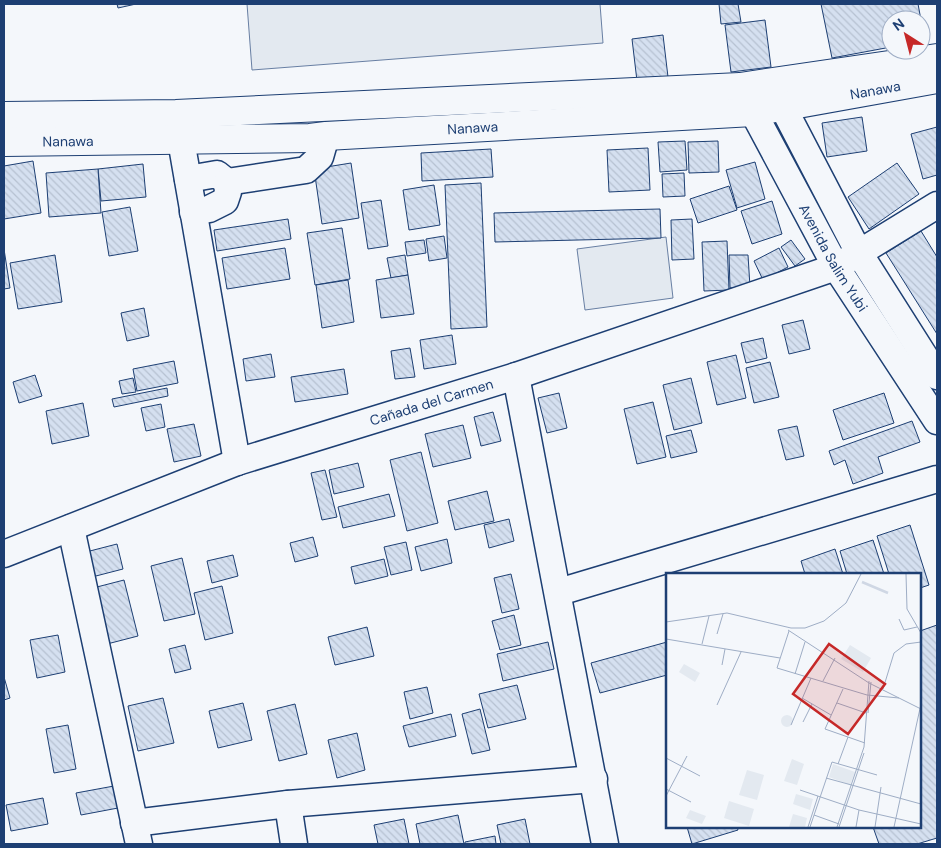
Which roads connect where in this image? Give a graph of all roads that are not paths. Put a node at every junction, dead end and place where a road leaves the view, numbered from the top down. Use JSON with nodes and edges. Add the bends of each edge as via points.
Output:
{"nodes":[{"id":1,"x":937,"y":58,"type":"edge"},
{"id":2,"x":937,"y":79,"type":"edge"},
{"id":3,"x":740,"y":87,"type":"junction"},
{"id":4,"x":776,"y":94,"type":"junction"},
{"id":5,"x":310,"y":108,"type":"junction"},
{"id":6,"x":753,"y":112,"type":"junction"},
{"id":7,"x":179,"y":127,"type":"junction"},
{"id":8,"x":10,"y":129,"type":"edge"},
{"id":9,"x":318,"y":137,"type":"junction"},
{"id":10,"x":188,"y":179,"type":"junction"},
{"id":11,"x":227,"y":182,"type":"junction"},
{"id":12,"x":937,"y":206,"type":"edge"},
{"id":13,"x":194,"y":212,"type":"junction"},
{"id":14,"x":859,"y":253,"type":"junction"},
{"id":15,"x":836,"y":267,"type":"junction"},
{"id":16,"x":516,"y":376,"type":"junction"},
{"id":17,"x":937,"y":376,"type":"edge"},
{"id":18,"x":937,"y":421,"type":"edge"},
{"id":19,"x":237,"y":462,"type":"junction"},
{"id":20,"x":937,"y":479,"type":"edge"},
{"id":21,"x":71,"y":528,"type":"junction"},
{"id":22,"x":4,"y":554,"type":"edge"},
{"id":23,"x":559,"y":592,"type":"junction"},
{"id":24,"x":594,"y":779,"type":"junction"},
{"id":25,"x":288,"y":804,"type":"junction"},
{"id":26,"x":136,"y":834,"type":"edge"},
{"id":27,"x":294,"y":844,"type":"edge"},
{"id":28,"x":605,"y":844,"type":"edge"}],
"edges":[{"from":1,"to":4,"type":"main road","name":"Nanawa"},
{"from":2,"to":4,"type":"main road","name":"Nanawa"},
{"from":3,"to":4,"type":"main road","name":"Nanawa"},
{"from":3,"to":5,"type":"main road","name":"Nanawa"},
{"from":3,"to":6,"type":"street","name":"Avenida Salim Yubi"},
{"from":4,"to":6,"type":"main road","name":"Nanawa"},
{"from":4,"to":14,"type":"street","name":"Avenida Salim Yubi"},
{"from":5,"to":7,"type":"main road","name":"Nanawa"},
{"from":5,"to":9,"type":"street"},
{"from":6,"to":9,"type":"main road","name":"Nanawa"},
{"from":6,"to":15,"type":"street","name":"Avenida Salim Yubi"},
{"from":7,"to":8,"type":"main road","name":"Nanawa"},
{"from":7,"to":9,"type":"main road","name":"Nanawa"},
{"from":7,"to":10,"type":"street"},
{"from":9,"to":11,"type":"street","via":[[320,156],[306,170]]},
{"from":10,"to":11,"type":"street","via":[[217,174]]},
{"from":10,"to":13,"type":"street"},
{"from":11,"to":13,"type":"street","via":[[225,201]]},
{"from":12,"to":14,"type":"street","name":"Cañada del Carmen"},
{"from":13,"to":19,"type":"street"},
{"from":14,"to":15,"type":"street","name":"Cañada del Carmen"},
{"from":14,"to":17,"type":"street","name":"Avenida Salim Yubi"},
{"from":15,"to":16,"type":"street","name":"Cañada del Carmen"},
{"from":15,"to":18,"type":"street","name":"Avenida Salim Yubi"},
{"from":16,"to":19,"type":"street","name":"Cañada del Carmen"},
{"from":16,"to":23,"type":"street"},
{"from":19,"to":21,"type":"street","name":"Cañada del Carmen"},
{"from":20,"to":23,"type":"street"},
{"from":21,"to":22,"type":"street","name":"Cañada del Carmen"},
{"from":21,"to":26,"type":"street"},
{"from":23,"to":24,"type":"street"},
{"from":24,"to":25,"type":"street"},
{"from":24,"to":28,"type":"street"},
{"from":25,"to":26,"type":"street"},
{"from":25,"to":27,"type":"street"}]}
